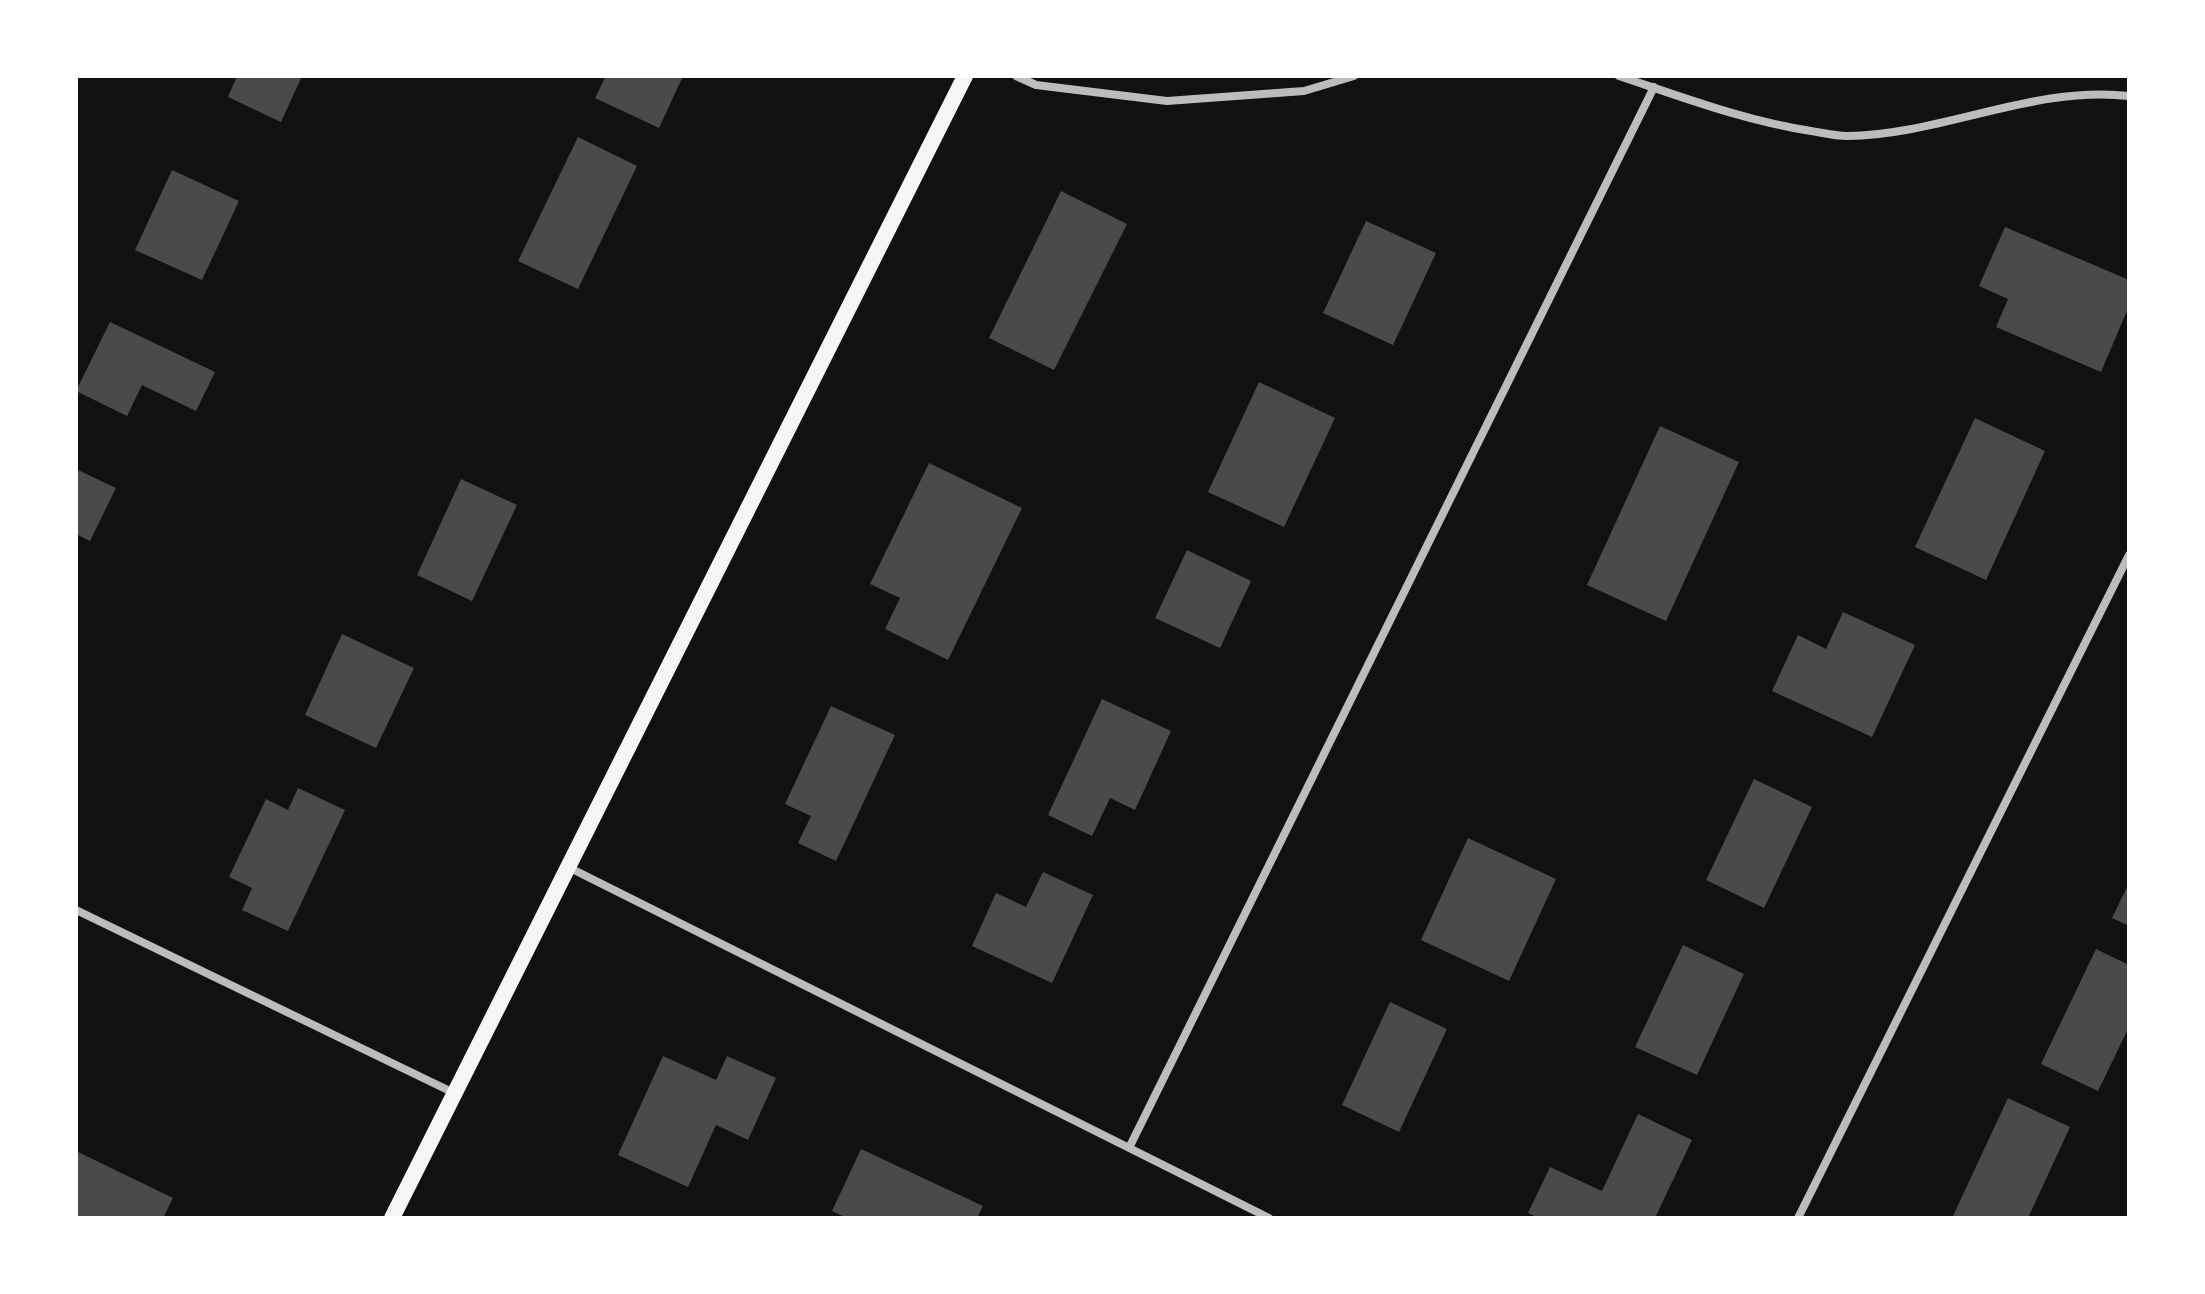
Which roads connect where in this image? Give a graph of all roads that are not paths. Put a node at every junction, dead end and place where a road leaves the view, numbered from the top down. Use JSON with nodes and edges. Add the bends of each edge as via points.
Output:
{"nodes":[{"id":1,"x":965,"y":76,"type":"edge"},
{"id":2,"x":1016,"y":76,"type":"edge"},
{"id":3,"x":1354,"y":76,"type":"edge"},
{"id":4,"x":1619,"y":76,"type":"edge"},
{"id":5,"x":1654,"y":87,"type":"junction"},
{"id":6,"x":2129,"y":96,"type":"edge"},
{"id":7,"x":2129,"y":555,"type":"edge"},
{"id":8,"x":567,"y":866,"type":"junction"},
{"id":9,"x":76,"y":910,"type":"edge"},
{"id":10,"x":455,"y":1093,"type":"junction"},
{"id":11,"x":1129,"y":1148,"type":"junction"},
{"id":12,"x":392,"y":1218,"type":"edge"},
{"id":13,"x":1269,"y":1218,"type":"edge"},
{"id":14,"x":1798,"y":1218,"type":"edge"}],
"edges":[{"from":1,"to":8,"type":"main road"},
{"from":2,"to":3,"type":"street","via":[[1036,85],[1167,101],[1304,91]]},
{"from":4,"to":5,"type":"street"},
{"from":5,"to":6,"type":"street","via":[[1731,113],[1846,136],[1896,132],[2049,100],[2101,93]]},
{"from":5,"to":11,"type":"street"},
{"from":7,"to":14,"type":"street"},
{"from":8,"to":10,"type":"main road"},
{"from":8,"to":11,"type":"street"},
{"from":9,"to":10,"type":"street"},
{"from":10,"to":12,"type":"main road"},
{"from":11,"to":13,"type":"street"}]}
